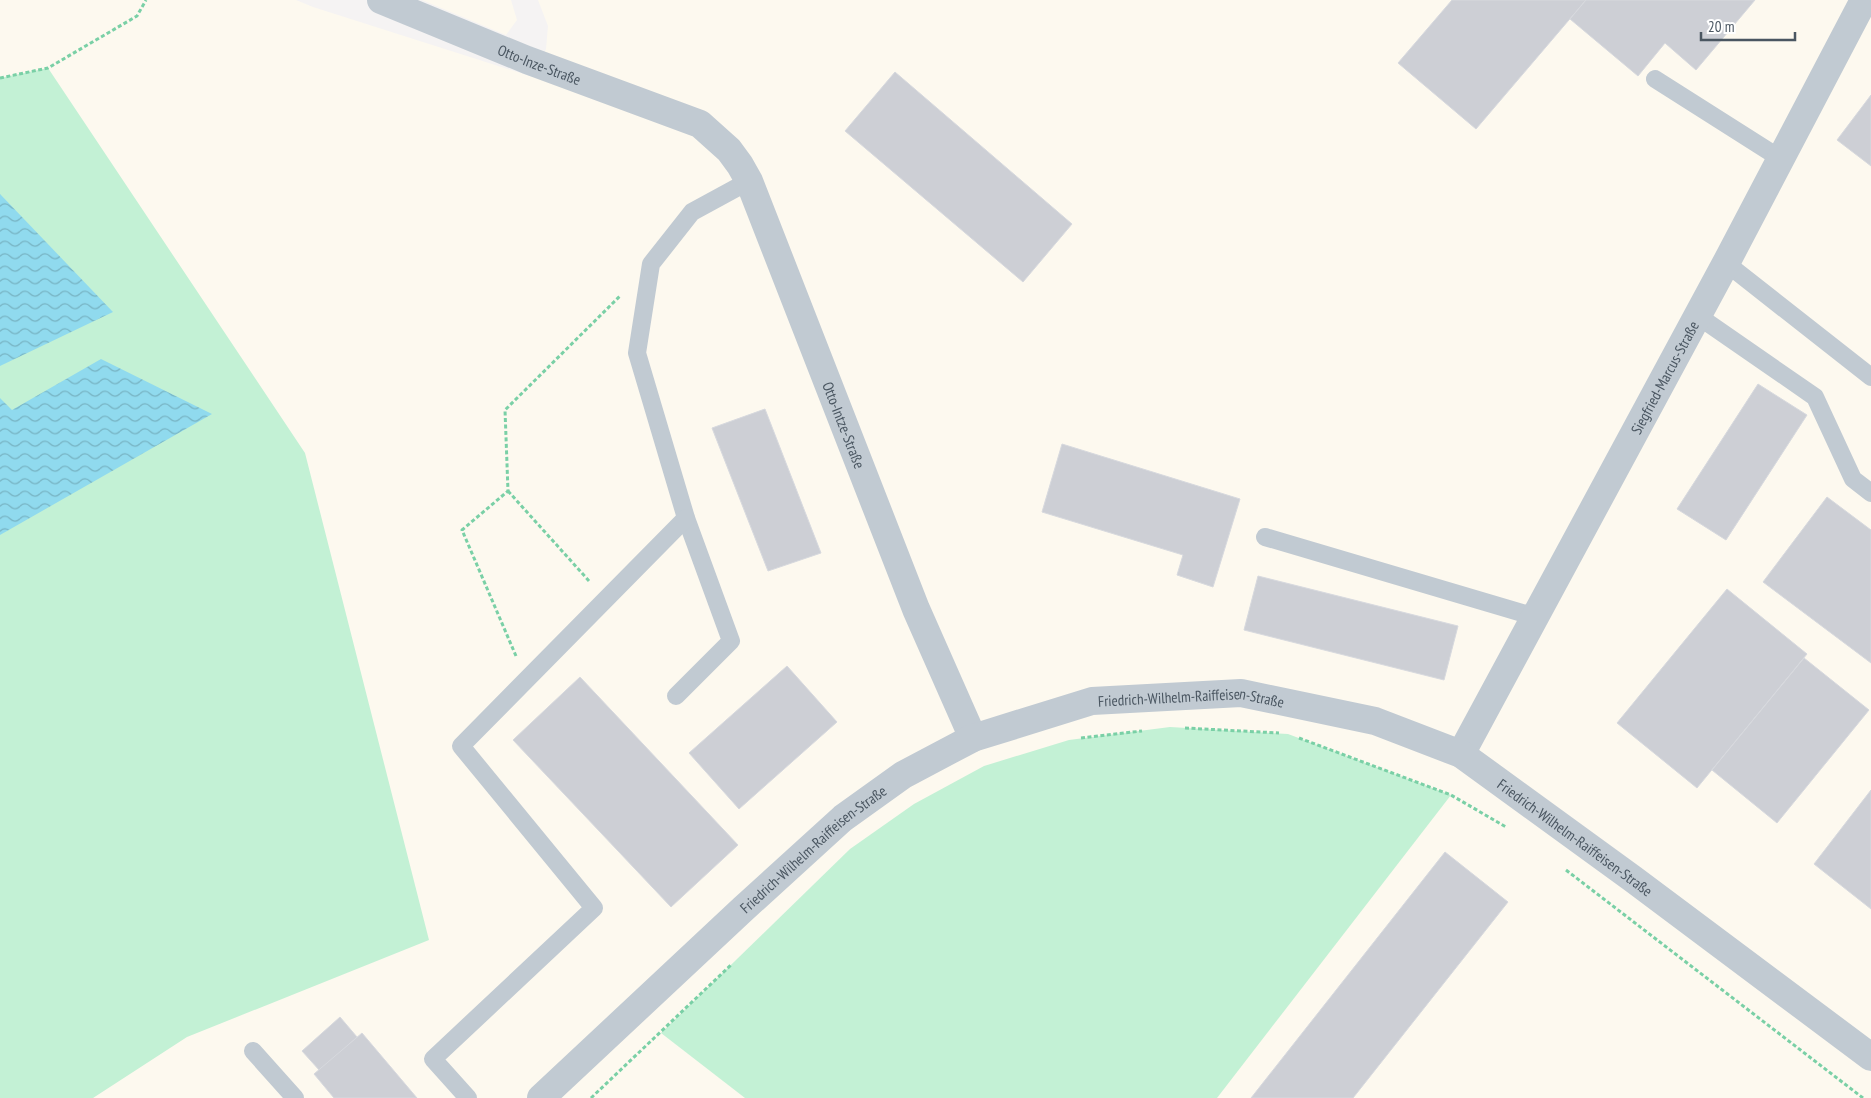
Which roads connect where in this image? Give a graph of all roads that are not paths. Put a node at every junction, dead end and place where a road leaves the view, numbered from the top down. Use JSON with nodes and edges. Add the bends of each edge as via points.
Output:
{"nodes":[{"id":1,"x":381,"y":0,"type":"edge"},
{"id":2,"x":1864,"y":0,"type":"edge"},
{"id":3,"x":1655,"y":79,"type":"dead end"},
{"id":4,"x":700,"y":124,"type":"joint"},
{"id":5,"x":1781,"y":159,"type":"junction"},
{"id":6,"x":748,"y":181,"type":"junction"},
{"id":7,"x":1726,"y":263,"type":"junction"},
{"id":8,"x":1698,"y":316,"type":"junction"},
{"id":9,"x":1871,"y":377,"type":"edge"},
{"id":10,"x":1871,"y":493,"type":"edge"},
{"id":11,"x":686,"y":518,"type":"junction"},
{"id":12,"x":1265,"y":537,"type":"dead end"},
{"id":13,"x":1536,"y":617,"type":"junction"},
{"id":14,"x":676,"y":696,"type":"dead end"},
{"id":15,"x":973,"y":738,"type":"junction"},
{"id":16,"x":1461,"y":754,"type":"junction"},
{"id":17,"x":253,"y":1051,"type":"dead end"},
{"id":18,"x":1871,"y":1057,"type":"edge"},
{"id":19,"x":295,"y":1098,"type":"edge"},
{"id":20,"x":468,"y":1098,"type":"edge"},
{"id":21,"x":541,"y":1098,"type":"edge"}],
"edges":[{"from":1,"to":4,"type":"street","name":"Otto-Inze-Straße","via":[[528,60]]},
{"from":2,"to":5,"type":"street","name":"Siegfried-Marcus-Straße"},
{"from":3,"to":5,"type":"lane"},
{"from":4,"to":6,"type":"street","name":"Otto-Intze-Straße","via":[[729,150]]},
{"from":5,"to":7,"type":"street","name":"Siegfried-Marcus-Straße"},
{"from":6,"to":11,"type":"lane","via":[[692,212],[651,264],[637,353]]},
{"from":6,"to":15,"type":"street","name":"Otto-Intze-Straße","via":[[916,609]]},
{"from":7,"to":8,"type":"street","name":"Siegfried-Marcus-Straße"},
{"from":7,"to":9,"type":"lane"},
{"from":8,"to":10,"type":"lane","via":[[1815,398],[1853,479]]},
{"from":8,"to":13,"type":"street","name":"Siegfried-Marcus-Straße"},
{"from":11,"to":14,"type":"lane","via":[[731,641]]},
{"from":11,"to":20,"type":"lane","via":[[461,746],[594,908],[433,1059]]},
{"from":12,"to":13,"type":"lane"},
{"from":13,"to":16,"type":"street","name":"Siegfried-Marcus-Straße"},
{"from":15,"to":16,"type":"street","name":"Friedrich-Wilhelm-Raiffeisen-Straße","via":[[1092,701],[1241,692],[1375,722]]},
{"from":15,"to":21,"type":"street","name":"Friedrich-Wilhelm-Raiffeisen-Straße","via":[[903,775],[842,818]]},
{"from":16,"to":18,"type":"street","name":"Friedrich-Wilhelm-Raiffeisen-Straße"},
{"from":17,"to":19,"type":"lane"}]}
